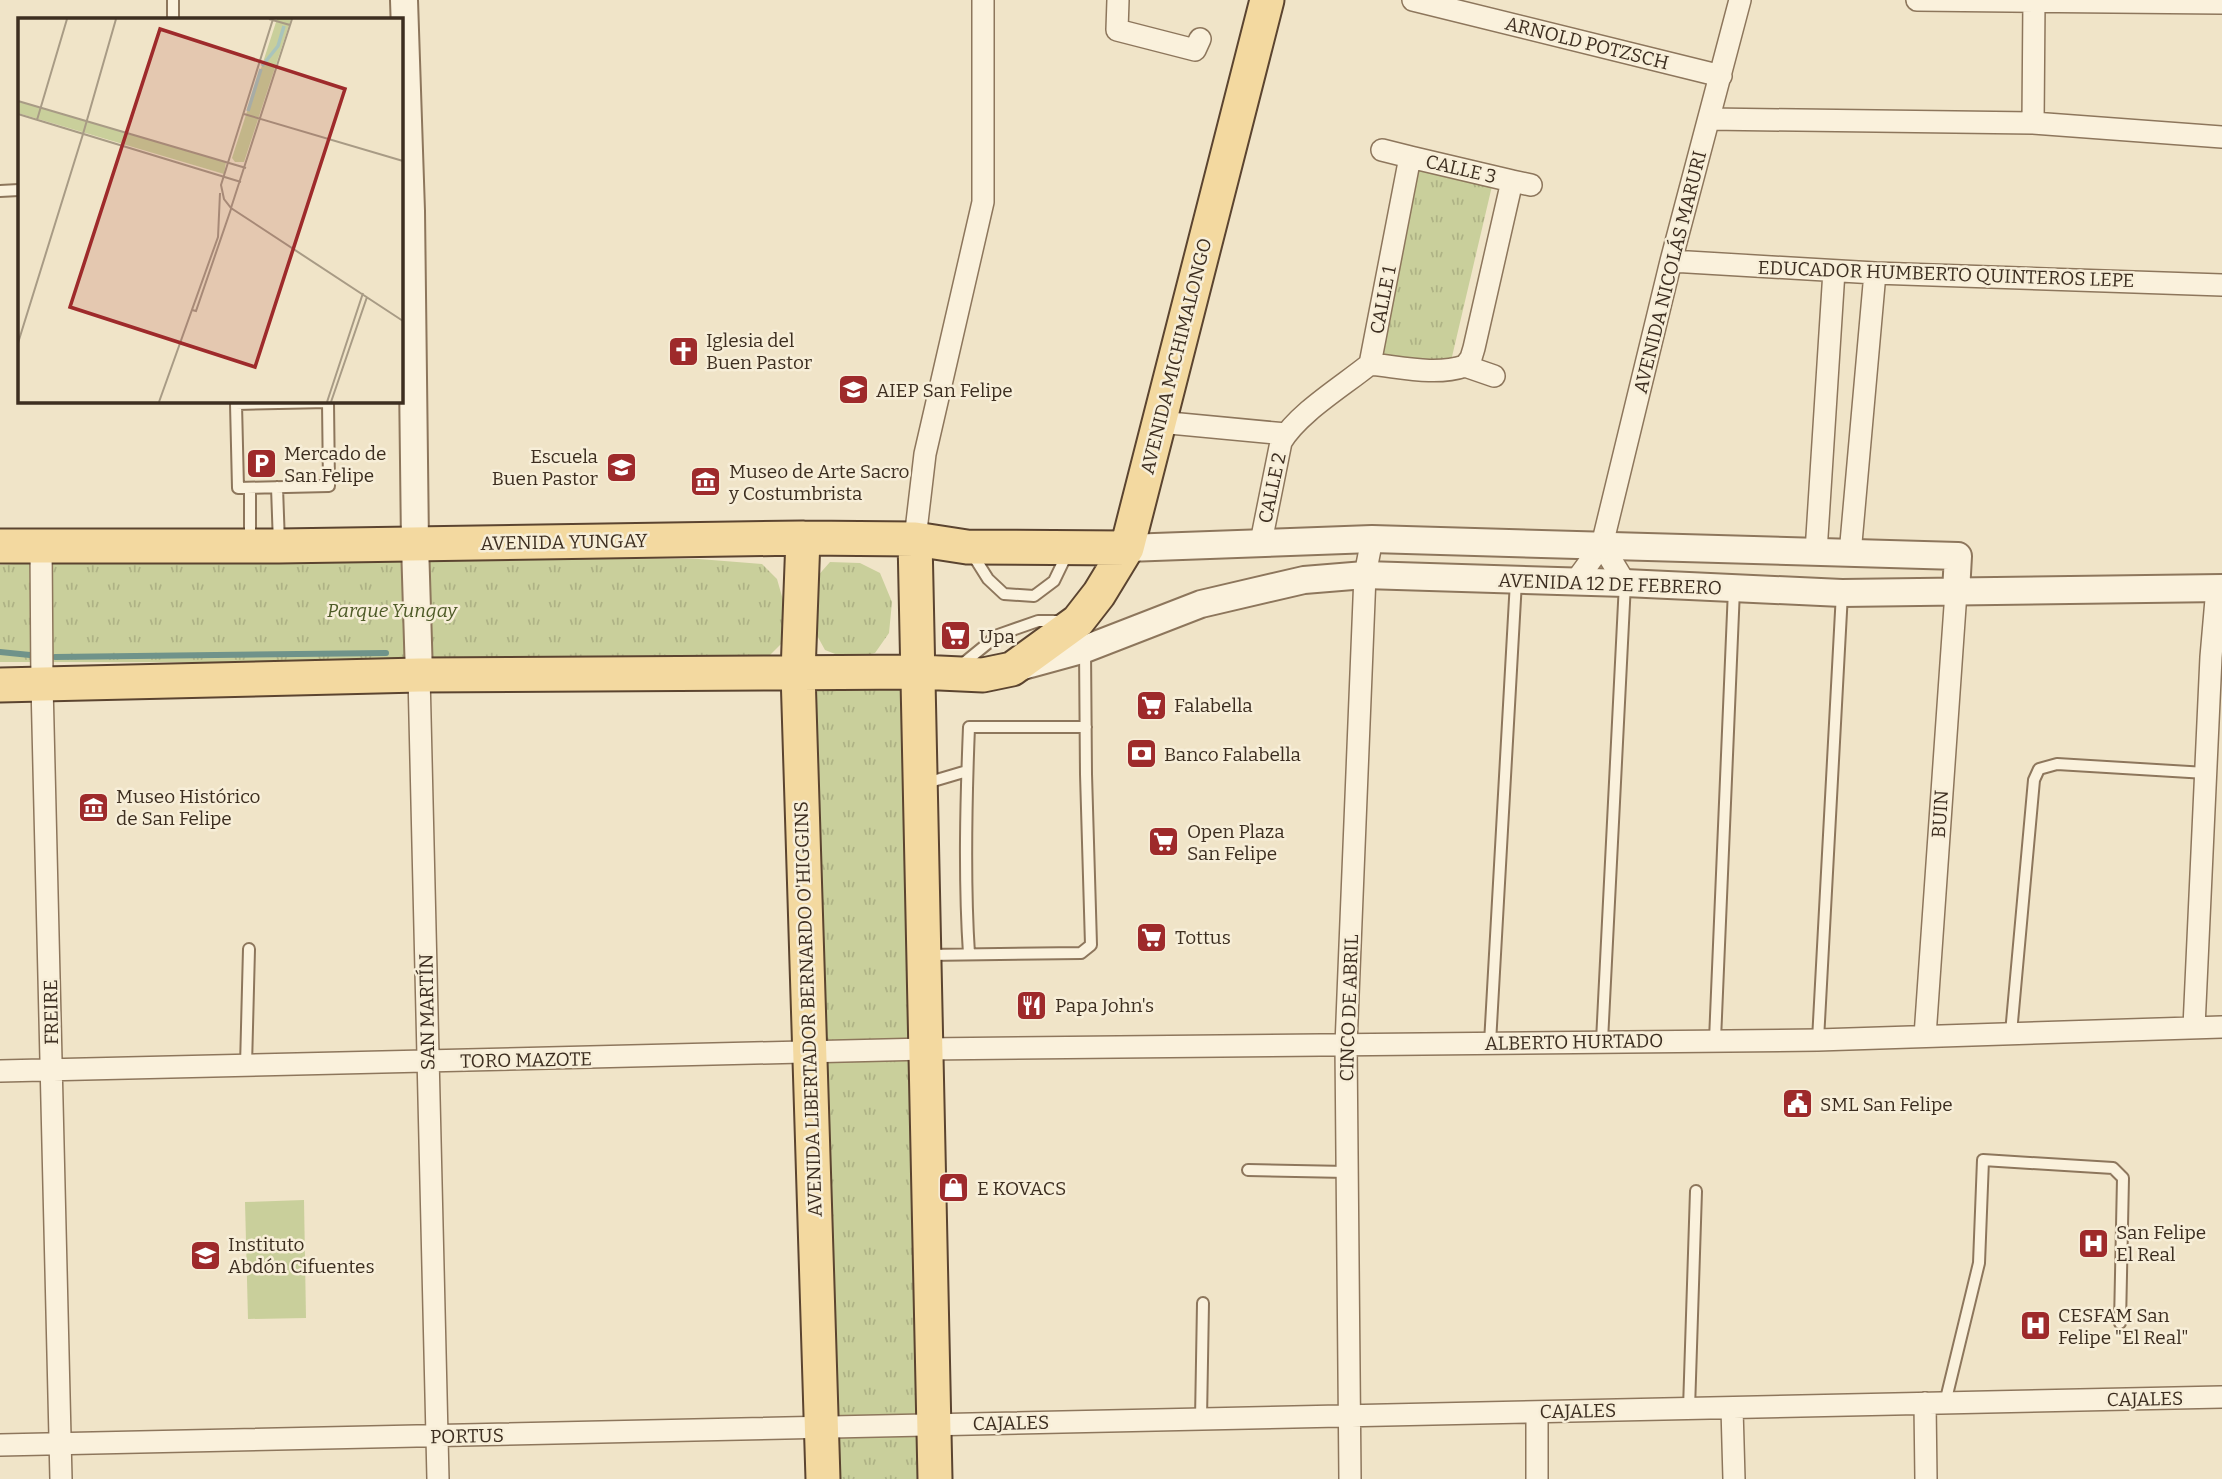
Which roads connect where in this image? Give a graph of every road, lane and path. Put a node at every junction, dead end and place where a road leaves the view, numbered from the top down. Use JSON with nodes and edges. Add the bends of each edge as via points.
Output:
{"nodes":[{"id":1,"x":173,"y":0,"type":"edge"},
{"id":2,"x":404,"y":0,"type":"edge"},
{"id":3,"x":983,"y":0,"type":"edge"},
{"id":4,"x":1118,"y":0,"type":"edge"},
{"id":5,"x":1267,"y":0,"type":"edge"},
{"id":6,"x":1413,"y":0,"type":"edge"},
{"id":7,"x":1740,"y":0,"type":"edge"},
{"id":8,"x":1917,"y":0,"type":"edge"},
{"id":9,"x":2034,"y":1,"type":"edge"},
{"id":10,"x":2222,"y":3,"type":"edge"},
{"id":11,"x":173,"y":18,"type":"edge"},
{"id":12,"x":1200,"y":39,"type":"dead end"},
{"id":13,"x":1721,"y":76,"type":"junction"},
{"id":14,"x":1709,"y":119,"type":"junction"},
{"id":15,"x":2033,"y":124,"type":"junction"},
{"id":16,"x":2222,"y":136,"type":"edge"},
{"id":17,"x":1382,"y":150,"type":"dead end"},
{"id":18,"x":1410,"y":157,"type":"junction"},
{"id":19,"x":18,"y":190,"type":"edge"},
{"id":20,"x":0,"y":191,"type":"edge"},
{"id":21,"x":406,"y":206,"type":"edge"},
{"id":22,"x":1671,"y":261,"type":"junction"},
{"id":23,"x":1834,"y":271,"type":"junction"},
{"id":24,"x":1875,"y":273,"type":"junction"},
{"id":25,"x":2222,"y":285,"type":"edge"},
{"id":26,"x":1370,"y":364,"type":"junction"},
{"id":27,"x":1465,"y":366,"type":"junction"},
{"id":28,"x":1494,"y":376,"type":"dead end"},
{"id":29,"x":1160,"y":422,"type":"junction"},
{"id":30,"x":1286,"y":434,"type":"junction"},
{"id":31,"x":277,"y":487,"type":"junction"},
{"id":32,"x":250,"y":488,"type":"junction"},
{"id":33,"x":803,"y":538,"type":"junction"},
{"id":34,"x":915,"y":539,"type":"junction"},
{"id":35,"x":1371,"y":539,"type":"junction"},
{"id":36,"x":1261,"y":542,"type":"junction"},
{"id":37,"x":415,"y":544,"type":"junction"},
{"id":38,"x":41,"y":545,"type":"junction"},
{"id":39,"x":1602,"y":545,"type":"junction"},
{"id":40,"x":0,"y":546,"type":"edge"},
{"id":41,"x":264,"y":546,"type":"junction"},
{"id":42,"x":967,"y":547,"type":"junction"},
{"id":43,"x":1071,"y":547,"type":"junction"},
{"id":44,"x":1127,"y":548,"type":"junction"},
{"id":45,"x":1816,"y":552,"type":"junction"},
{"id":46,"x":1850,"y":554,"type":"junction"},
{"id":47,"x":1366,"y":576,"type":"junction"},
{"id":48,"x":1516,"y":580,"type":"junction"},
{"id":49,"x":1575,"y":582,"type":"junction"},
{"id":50,"x":1625,"y":583,"type":"junction"},
{"id":51,"x":2219,"y":588,"type":"edge"},
{"id":52,"x":1734,"y":589,"type":"junction"},
{"id":53,"x":1955,"y":592,"type":"junction"},
{"id":54,"x":1842,"y":593,"type":"junction"},
{"id":55,"x":1081,"y":635,"type":"junction"},
{"id":56,"x":798,"y":673,"type":"junction"},
{"id":57,"x":934,"y":673,"type":"junction"},
{"id":58,"x":419,"y":675,"type":"junction"},
{"id":59,"x":42,"y":684,"type":"junction"},
{"id":60,"x":0,"y":685,"type":"edge"},
{"id":61,"x":1086,"y":727,"type":"junction"},
{"id":62,"x":967,"y":771,"type":"junction"},
{"id":63,"x":2206,"y":773,"type":"junction"},
{"id":64,"x":920,"y":785,"type":"junction"},
{"id":65,"x":249,"y":949,"type":"dead end"},
{"id":66,"x":969,"y":954,"type":"junction"},
{"id":67,"x":924,"y":955,"type":"junction"},
{"id":68,"x":2194,"y":1019,"type":"junction"},
{"id":69,"x":2222,"y":1027,"type":"edge"},
{"id":70,"x":2011,"y":1033,"type":"junction"},
{"id":71,"x":1924,"y":1036,"type":"junction"},
{"id":72,"x":1715,"y":1040,"type":"junction"},
{"id":73,"x":1818,"y":1040,"type":"junction"},
{"id":74,"x":1602,"y":1041,"type":"junction"},
{"id":75,"x":1490,"y":1043,"type":"junction"},
{"id":76,"x":1346,"y":1045,"type":"junction"},
{"id":77,"x":926,"y":1049,"type":"junction"},
{"id":78,"x":810,"y":1053,"type":"junction"},
{"id":79,"x":428,"y":1062,"type":"junction"},
{"id":80,"x":246,"y":1066,"type":"junction"},
{"id":81,"x":0,"y":1071,"type":"edge"},
{"id":82,"x":52,"y":1071,"type":"junction"},
{"id":83,"x":1248,"y":1170,"type":"dead end"},
{"id":84,"x":1347,"y":1172,"type":"junction"},
{"id":85,"x":1696,"y":1191,"type":"dead end"},
{"id":86,"x":1203,"y":1303,"type":"dead end"},
{"id":87,"x":2120,"y":1323,"type":"dead end"},
{"id":88,"x":2222,"y":1397,"type":"edge"},
{"id":89,"x":1935,"y":1403,"type":"junction"},
{"id":90,"x":1732,"y":1408,"type":"junction"},
{"id":91,"x":1689,"y":1409,"type":"junction"},
{"id":92,"x":1536,"y":1412,"type":"junction"},
{"id":93,"x":1350,"y":1416,"type":"junction"},
{"id":94,"x":1202,"y":1419,"type":"junction"},
{"id":95,"x":933,"y":1425,"type":"junction"},
{"id":96,"x":821,"y":1428,"type":"junction"},
{"id":97,"x":437,"y":1436,"type":"junction"},
{"id":98,"x":0,"y":1445,"type":"edge"},
{"id":99,"x":61,"y":1445,"type":"junction"},
{"id":100,"x":61,"y":1479,"type":"edge"},
{"id":101,"x":438,"y":1479,"type":"edge"},
{"id":102,"x":823,"y":1479,"type":"edge"},
{"id":103,"x":935,"y":1479,"type":"edge"},
{"id":104,"x":1350,"y":1479,"type":"edge"},
{"id":105,"x":1537,"y":1479,"type":"edge"},
{"id":106,"x":1734,"y":1479,"type":"edge"},
{"id":107,"x":1926,"y":1479,"type":"edge"}],
"edges":[{"from":1,"to":11,"type":"lane"},
{"from":2,"to":21,"type":"street","name":"SAN MARTÍN"},
{"from":3,"to":34,"type":"street","via":[[983,202],[925,454]]},
{"from":4,"to":12,"type":"street","via":[[1117,30],[1195,50]]},
{"from":5,"to":29,"type":"main road","name":"AVENIDA MICHIMALONGO"},
{"from":6,"to":13,"type":"street","name":"ARNOLD POTZSCH"},
{"from":7,"to":13,"type":"street","name":"AVENIDA NICOLÁS MARURI"},
{"from":8,"to":9,"type":"street"},
{"from":9,"to":10,"type":"street"},
{"from":9,"to":15,"type":"street"},
{"from":13,"to":14,"type":"street","name":"AVENIDA NICOLÁS MARURI"},
{"from":14,"to":15,"type":"street"},
{"from":14,"to":22,"type":"street","name":"AVENIDA NICOLÁS MARURI"},
{"from":15,"to":16,"type":"street"},
{"from":17,"to":18,"type":"street"},
{"from":18,"to":26,"type":"street","name":"CALLE 1"},
{"from":18,"to":27,"type":"street","name":"CALLE 3","via":[[1522,183]]},
{"from":19,"to":20,"type":"lane"},
{"from":21,"to":37,"type":"street","name":"SAN MARTÍN"},
{"from":22,"to":23,"type":"street","name":"EDUCADOR HUMBERTO QUINTEROS LEPE"},
{"from":22,"to":39,"type":"street","name":"AVENIDA NICOLÁS MARURI"},
{"from":23,"to":24,"type":"street","name":"EDUCADOR HUMBERTO QUINTEROS LEPE"},
{"from":23,"to":45,"type":"street"},
{"from":24,"to":25,"type":"street","name":"EDUCADOR HUMBERTO QUINTEROS LEPE"},
{"from":24,"to":46,"type":"street"},
{"from":26,"to":27,"type":"street","via":[[1438,371]]},
{"from":26,"to":30,"type":"street"},
{"from":27,"to":28,"type":"street"},
{"from":29,"to":30,"type":"street"},
{"from":29,"to":44,"type":"main road","name":"AVENIDA MICHIMALONGO"},
{"from":30,"to":36,"type":"street","name":"CALLE 2"},
{"from":31,"to":32,"type":"lane"},
{"from":31,"to":32,"type":"lane","via":[[329,486],[328,402],[236,404],[238,488]]},
{"from":31,"to":41,"type":"lane"},
{"from":32,"to":41,"type":"lane"},
{"from":33,"to":34,"type":"main road","name":"AVENIDA YUNGAY"},
{"from":33,"to":37,"type":"main road","name":"AVENIDA YUNGAY"},
{"from":33,"to":56,"type":"main road","name":"AVENIDA LIBERTADOR BERNARDO O'HIGGINS"},
{"from":34,"to":42,"type":"main road","name":"AVENIDA YUNGAY"},
{"from":34,"to":57,"type":"main road"},
{"from":35,"to":36,"type":"street","name":"AVENIDA 12 DE FEBRERO"},
{"from":35,"to":39,"type":"street","name":"AVENIDA 12 DE FEBRERO"},
{"from":35,"to":47,"type":"street","name":"CINCO DE ABRIL"},
{"from":36,"to":44,"type":"street","name":"AVENIDA 12 DE FEBRERO"},
{"from":37,"to":41,"type":"main road","name":"AVENIDA YUNGAY"},
{"from":37,"to":58,"type":"street","name":"SAN MARTÍN"},
{"from":38,"to":40,"type":"main road","name":"AVENIDA YUNGAY"},
{"from":38,"to":41,"type":"main road","name":"AVENIDA YUNGAY"},
{"from":38,"to":59,"type":"street","name":"FREIRE"},
{"from":39,"to":45,"type":"street","name":"AVENIDA 12 DE FEBRERO"},
{"from":39,"to":49,"type":"street","name":"AVENIDA NICOLÁS MARURI"},
{"from":39,"to":50,"type":"street"},
{"from":42,"to":43,"type":"main road","name":"AVENIDA YUNGAY"},
{"from":42,"to":43,"type":"lane","via":[[1004,594],[1034,596],[1054,581]]},
{"from":43,"to":44,"type":"main road","name":"AVENIDA YUNGAY"},
{"from":44,"to":55,"type":"main road","name":"AVENIDA MICHIMALONGO","via":[[1098,594]]},
{"from":45,"to":46,"type":"street","name":"AVENIDA 12 DE FEBRERO"},
{"from":46,"to":53,"type":"street","name":"AVENIDA 12 DE FEBRERO","via":[[1958,556]]},
{"from":47,"to":48,"type":"street","name":"AVENIDA 12 DE FEBRERO"},
{"from":47,"to":55,"type":"street","name":"AVENIDA 12 DE FEBRERO","via":[[1304,580]]},
{"from":47,"to":76,"type":"street","name":"CINCO DE ABRIL"},
{"from":48,"to":49,"type":"street","name":"AVENIDA 12 DE FEBRERO"},
{"from":48,"to":75,"type":"lane"},
{"from":49,"to":50,"type":"street","name":"AVENIDA 12 DE FEBRERO"},
{"from":50,"to":52,"type":"street","name":"AVENIDA 12 DE FEBRERO"},
{"from":50,"to":74,"type":"lane"},
{"from":51,"to":53,"type":"street","name":"AVENIDA 12 DE FEBRERO"},
{"from":51,"to":63,"type":"street"},
{"from":52,"to":54,"type":"street","name":"AVENIDA 12 DE FEBRERO"},
{"from":52,"to":72,"type":"lane"},
{"from":53,"to":54,"type":"street","name":"AVENIDA 12 DE FEBRERO"},
{"from":53,"to":71,"type":"street","name":"BUIN"},
{"from":54,"to":73,"type":"lane"},
{"from":55,"to":57,"type":"main road","name":"AVENIDA MICHIMALONGO","via":[[1012,669],[983,675]]},
{"from":55,"to":57,"type":"lane","via":[[1038,621],[998,635]]},
{"from":55,"to":61,"type":"lane"},
{"from":56,"to":57,"type":"main road"},
{"from":56,"to":58,"type":"main road"},
{"from":56,"to":78,"type":"main road","name":"AVENIDA LIBERTADOR BERNARDO O'HIGGINS"},
{"from":57,"to":64,"type":"main road"},
{"from":58,"to":59,"type":"main road"},
{"from":58,"to":79,"type":"street","name":"SAN MARTÍN"},
{"from":59,"to":60,"type":"main road"},
{"from":59,"to":82,"type":"street","name":"FREIRE"},
{"from":61,"to":62,"type":"lane","via":[[969,727]]},
{"from":61,"to":66,"type":"lane","via":[[1091,945],[1081,953]]},
{"from":62,"to":64,"type":"lane"},
{"from":62,"to":66,"type":"lane"},
{"from":63,"to":68,"type":"street"},
{"from":63,"to":70,"type":"lane","via":[[2057,764],[2039,769],[2034,780]]},
{"from":64,"to":67,"type":"main road"},
{"from":65,"to":80,"type":"lane"},
{"from":66,"to":67,"type":"lane"},
{"from":67,"to":77,"type":"main road"},
{"from":68,"to":69,"type":"street","name":"ALBERTO HURTADO"},
{"from":68,"to":70,"type":"street","name":"ALBERTO HURTADO"},
{"from":70,"to":71,"type":"street","name":"ALBERTO HURTADO"},
{"from":71,"to":73,"type":"street","name":"ALBERTO HURTADO"},
{"from":72,"to":73,"type":"street","name":"ALBERTO HURTADO"},
{"from":72,"to":74,"type":"street","name":"ALBERTO HURTADO"},
{"from":74,"to":75,"type":"street","name":"ALBERTO HURTADO"},
{"from":75,"to":76,"type":"street","name":"ALBERTO HURTADO"},
{"from":76,"to":77,"type":"street","name":"ALBERTO HURTADO"},
{"from":76,"to":84,"type":"street","name":"CINCO DE ABRIL"},
{"from":77,"to":78,"type":"street","name":"TORO MAZOTE"},
{"from":77,"to":95,"type":"main road"},
{"from":78,"to":79,"type":"street","name":"TORO MAZOTE"},
{"from":78,"to":96,"type":"main road","name":"AVENIDA LIBERTADOR BERNARDO O'HIGGINS"},
{"from":79,"to":80,"type":"street","name":"TORO MAZOTE"},
{"from":79,"to":97,"type":"street","name":"SAN MARTÍN"},
{"from":80,"to":82,"type":"street","name":"TORO MAZOTE"},
{"from":81,"to":82,"type":"street","name":"TORO MAZOTE"},
{"from":82,"to":99,"type":"street","name":"FREIRE"},
{"from":83,"to":84,"type":"lane"},
{"from":84,"to":93,"type":"street","name":"CINCO DE ABRIL"},
{"from":85,"to":91,"type":"lane"},
{"from":86,"to":94,"type":"lane"},
{"from":87,"to":89,"type":"lane","via":[[2123,1178],[2113,1168],[1983,1160],[1979,1264]]},
{"from":88,"to":89,"type":"street","name":"CAJALES"},
{"from":89,"to":90,"type":"street","name":"CAJALES"},
{"from":89,"to":107,"type":"street"},
{"from":90,"to":91,"type":"street","name":"CAJALES"},
{"from":90,"to":106,"type":"street"},
{"from":91,"to":92,"type":"street","name":"CAJALES"},
{"from":92,"to":93,"type":"street","name":"CAJALES"},
{"from":92,"to":105,"type":"street"},
{"from":93,"to":94,"type":"street","name":"CAJALES"},
{"from":93,"to":104,"type":"street","name":"CINCO DE ABRIL"},
{"from":94,"to":95,"type":"street","name":"CAJALES"},
{"from":95,"to":96,"type":"street","name":"PORTUS"},
{"from":95,"to":103,"type":"main road"},
{"from":96,"to":97,"type":"street","name":"PORTUS"},
{"from":96,"to":102,"type":"main road","name":"AVENIDA LIBERTADOR BERNARDO O'HIGGINS"},
{"from":97,"to":99,"type":"street","name":"PORTUS"},
{"from":97,"to":101,"type":"street","name":"SAN MARTÍN"},
{"from":98,"to":99,"type":"street","name":"PORTUS"},
{"from":99,"to":100,"type":"street","name":"FREIRE"}]}
